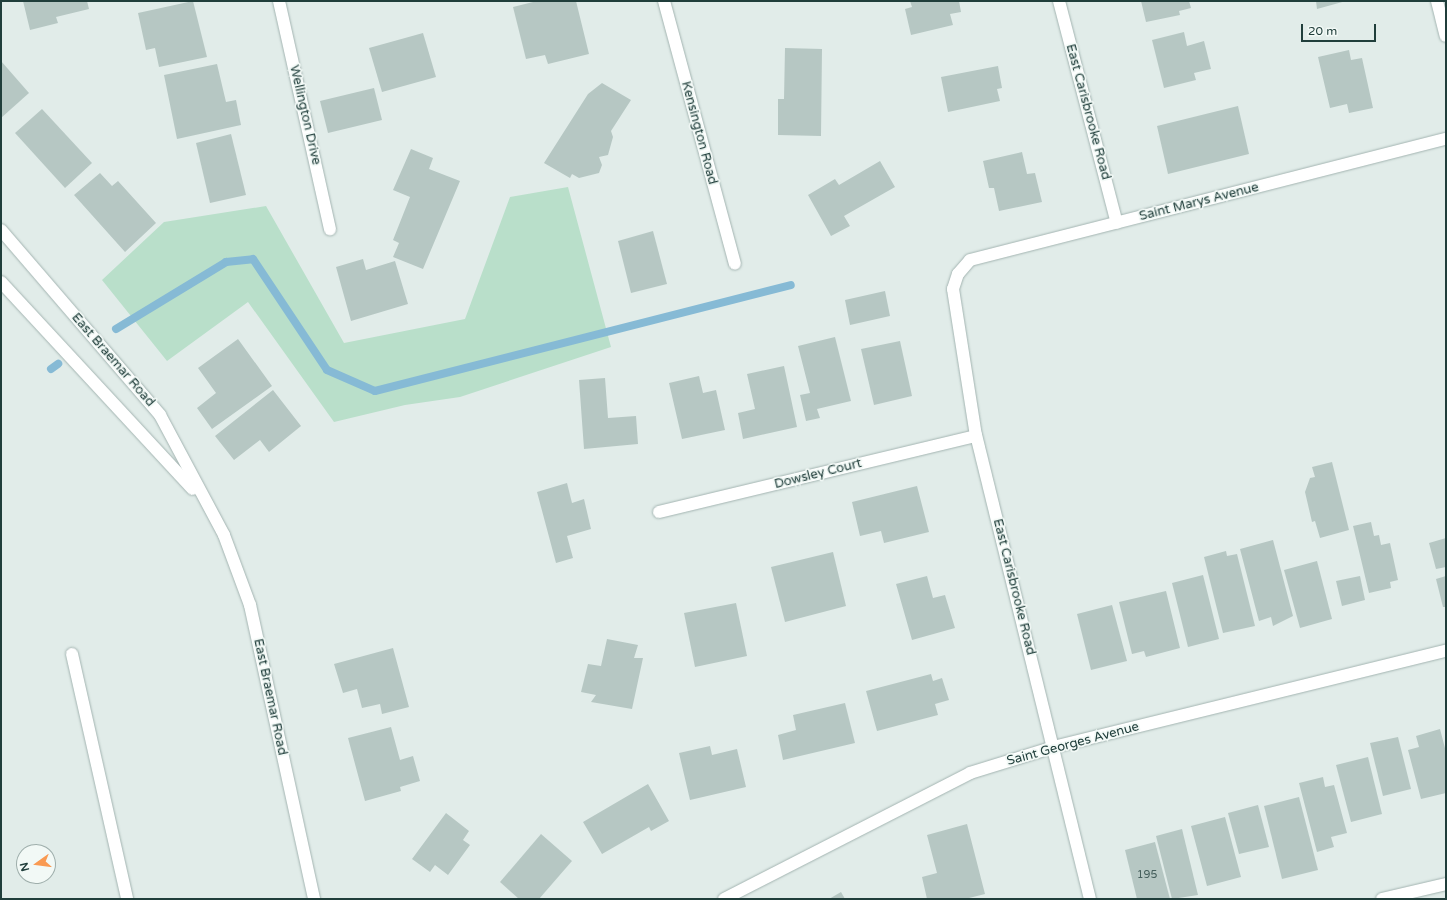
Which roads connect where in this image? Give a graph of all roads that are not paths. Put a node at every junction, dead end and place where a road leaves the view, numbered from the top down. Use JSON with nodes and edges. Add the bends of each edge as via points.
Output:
{"nodes":[{"id":1,"x":279,"y":1,"type":"edge"},
{"id":2,"x":664,"y":1,"type":"edge"},
{"id":3,"x":1059,"y":1,"type":"edge"},
{"id":4,"x":1437,"y":1,"type":"edge"},
{"id":5,"x":1446,"y":36,"type":"edge"},
{"id":6,"x":1446,"y":140,"type":"edge"},
{"id":7,"x":1117,"y":223,"type":"junction"},
{"id":8,"x":330,"y":229,"type":"dead end"},
{"id":9,"x":1,"y":230,"type":"edge"},
{"id":10,"x":735,"y":264,"type":"dead end"},
{"id":11,"x":958,"y":274,"type":"joint"},
{"id":12,"x":1,"y":282,"type":"edge"},
{"id":13,"x":976,"y":436,"type":"junction"},
{"id":14,"x":205,"y":503,"type":"junction"},
{"id":15,"x":659,"y":512,"type":"dead end"},
{"id":16,"x":1446,"y":652,"type":"edge"},
{"id":17,"x":72,"y":654,"type":"dead end"},
{"id":18,"x":1054,"y":747,"type":"junction"},
{"id":19,"x":1446,"y":884,"type":"edge"},
{"id":20,"x":127,"y":899,"type":"edge"},
{"id":21,"x":314,"y":899,"type":"edge"},
{"id":22,"x":724,"y":899,"type":"edge"},
{"id":23,"x":1090,"y":899,"type":"edge"},
{"id":24,"x":1382,"y":899,"type":"edge"}],
"edges":[{"from":1,"to":8,"type":"street","name":"Wellington Drive"},
{"from":2,"to":10,"type":"street","name":"Kensington Road"},
{"from":3,"to":7,"type":"street","name":"East Carisbrooke Road"},
{"from":4,"to":5,"type":"street"},
{"from":6,"to":7,"type":"street","name":"Saint Marys Avenue"},
{"from":7,"to":11,"type":"street","name":"Saint Marys Avenue","via":[[970,260]]},
{"from":9,"to":14,"type":"street","name":"East Braemar Road","via":[[160,414]]},
{"from":11,"to":13,"type":"street","name":"East Carisbrooke Road","via":[[953,289]]},
{"from":12,"to":14,"type":"street","name":"East Braemar Road","via":[[142,431]]},
{"from":13,"to":15,"type":"street","name":"Dowsley Court"},
{"from":13,"to":18,"type":"street","name":"East Carisbrooke Road"},
{"from":14,"to":21,"type":"street","name":"East Braemar Road","via":[[238,566],[250,605]]},
{"from":16,"to":18,"type":"street","name":"Saint Georges Avenue"},
{"from":17,"to":20,"type":"street"},
{"from":18,"to":22,"type":"street","name":"Saint Georges Avenue","via":[[970,773]]},
{"from":18,"to":23,"type":"street","name":"East Carisbrooke Road"},
{"from":19,"to":24,"type":"street"}]}
